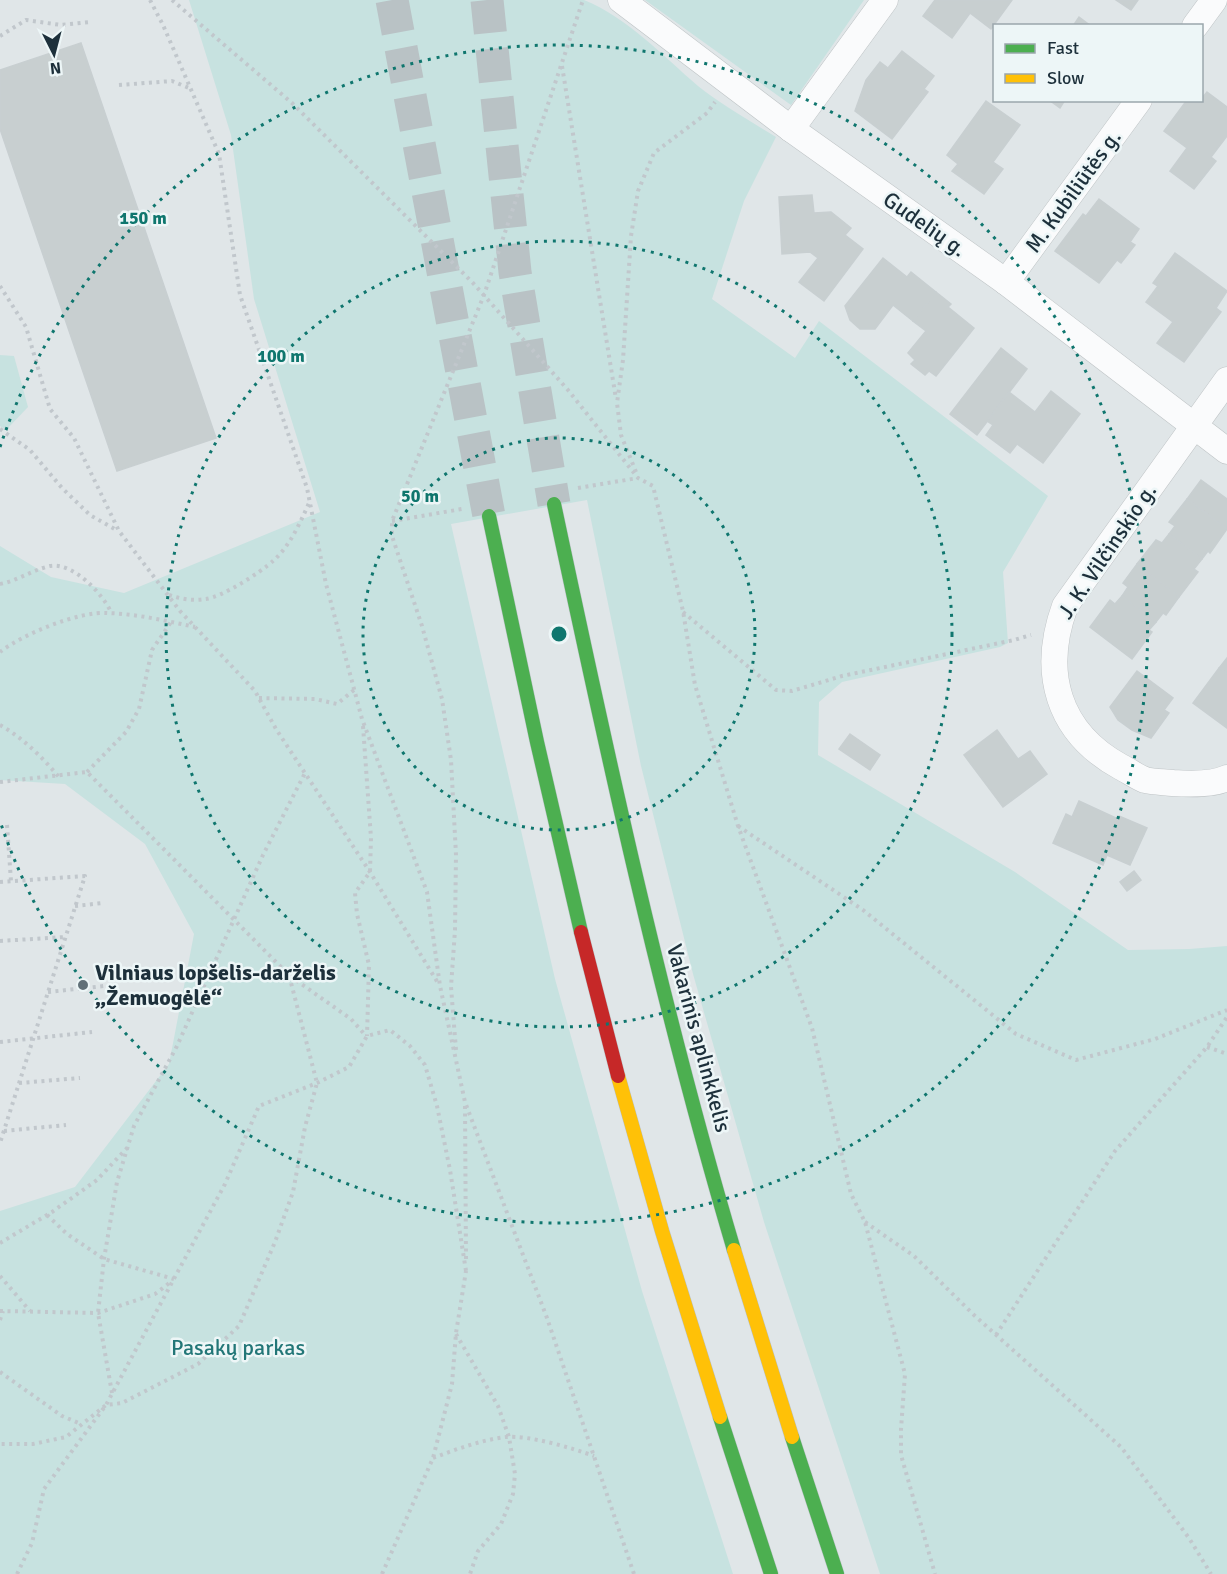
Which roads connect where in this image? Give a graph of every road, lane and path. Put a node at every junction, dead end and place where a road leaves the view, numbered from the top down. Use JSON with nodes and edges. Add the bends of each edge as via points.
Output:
{"nodes":[{"id":1,"x":150,"y":0,"type":"edge"},
{"id":2,"x":172,"y":0,"type":"edge"},
{"id":3,"x":584,"y":0,"type":"edge"},
{"id":4,"x":621,"y":0,"type":"edge"},
{"id":5,"x":885,"y":0,"type":"edge"},
{"id":6,"x":1214,"y":0,"type":"edge"},
{"id":7,"x":91,"y":22,"type":"dead end"},
{"id":8,"x":1196,"y":24,"type":"edge"},
{"id":9,"x":0,"y":36,"type":"edge"},
{"id":10,"x":561,"y":65,"type":"junction"},
{"id":11,"x":729,"y":81,"type":"junction"},
{"id":12,"x":119,"y":85,"type":"dead end"},
{"id":13,"x":190,"y":88,"type":"junction"},
{"id":14,"x":1138,"y":102,"type":"edge"},
{"id":15,"x":791,"y":129,"type":"junction"},
{"id":16,"x":1006,"y":282,"type":"junction"},
{"id":17,"x":0,"y":286,"type":"edge"},
{"id":18,"x":484,"y":295,"type":"junction"},
{"id":19,"x":1227,"y":380,"type":"edge"},
{"id":20,"x":616,"y":403,"type":"junction"},
{"id":21,"x":1193,"y":426,"type":"junction"},
{"id":22,"x":0,"y":429,"type":"edge"},
{"id":23,"x":1227,"y":451,"type":"edge"},
{"id":24,"x":638,"y":478,"type":"junction"},
{"id":25,"x":309,"y":502,"type":"junction"},
{"id":26,"x":554,"y":504,"type":"tunnel mouth"},
{"id":27,"x":489,"y":516,"type":"tunnel mouth"},
{"id":28,"x":118,"y":531,"type":"junction"},
{"id":29,"x":0,"y":584,"type":"edge"},
{"id":30,"x":168,"y":595,"type":"junction"},
{"id":31,"x":683,"y":611,"type":"junction"},
{"id":32,"x":112,"y":613,"type":"junction"},
{"id":33,"x":171,"y":622,"type":"junction"},
{"id":34,"x":196,"y":627,"type":"junction"},
{"id":35,"x":1057,"y":627,"type":"junction"},
{"id":36,"x":0,"y":652,"type":"edge"},
{"id":37,"x":354,"y":690,"type":"junction"},
{"id":38,"x":259,"y":698,"type":"junction"},
{"id":39,"x":362,"y":719,"type":"junction"},
{"id":40,"x":0,"y":725,"type":"edge"},
{"id":41,"x":87,"y":772,"type":"junction"},
{"id":42,"x":305,"y":773,"type":"junction"},
{"id":43,"x":59,"y":777,"type":"junction"},
{"id":44,"x":1227,"y":778,"type":"edge"},
{"id":45,"x":0,"y":782,"type":"edge"},
{"id":46,"x":7,"y":825,"type":"dead end"},
{"id":47,"x":738,"y":826,"type":"junction"},
{"id":48,"x":370,"y":872,"type":"junction"},
{"id":49,"x":11,"y":881,"type":"junction"},
{"id":50,"x":0,"y":882,"type":"edge"},
{"id":51,"x":103,"y":903,"type":"dead end"},
{"id":52,"x":75,"y":906,"type":"junction"},
{"id":53,"x":234,"y":921,"type":"junction"},
{"id":54,"x":65,"y":937,"type":"junction"},
{"id":55,"x":0,"y":941,"type":"edge"},
{"id":56,"x":289,"y":975,"type":"junction"},
{"id":57,"x":104,"y":986,"type":"dead end"},
{"id":58,"x":440,"y":986,"type":"junction"},
{"id":59,"x":48,"y":992,"type":"junction"},
{"id":60,"x":1227,"y":1010,"type":"edge"},
{"id":61,"x":1227,"y":1017,"type":"edge"},
{"id":62,"x":92,"y":1032,"type":"dead end"},
{"id":63,"x":367,"y":1036,"type":"junction"},
{"id":64,"x":33,"y":1038,"type":"junction"},
{"id":65,"x":0,"y":1042,"type":"edge"},
{"id":66,"x":1207,"y":1047,"type":"junction"},
{"id":67,"x":1227,"y":1054,"type":"edge"},
{"id":68,"x":457,"y":1063,"type":"junction"},
{"id":69,"x":80,"y":1078,"type":"dead end"},
{"id":70,"x":19,"y":1083,"type":"junction"},
{"id":71,"x":317,"y":1083,"type":"junction"},
{"id":72,"x":465,"y":1102,"type":"junction"},
{"id":73,"x":66,"y":1125,"type":"dead end"},
{"id":74,"x":4,"y":1131,"type":"junction"},
{"id":75,"x":0,"y":1143,"type":"edge"},
{"id":76,"x":128,"y":1148,"type":"junction"},
{"id":77,"x":46,"y":1215,"type":"junction"},
{"id":78,"x":865,"y":1222,"type":"junction"},
{"id":79,"x":0,"y":1243,"type":"edge"},
{"id":80,"x":104,"y":1259,"type":"junction"},
{"id":81,"x":466,"y":1271,"type":"junction"},
{"id":82,"x":0,"y":1276,"type":"edge"},
{"id":83,"x":175,"y":1280,"type":"junction"},
{"id":84,"x":1,"y":1311,"type":"edge"},
{"id":85,"x":30,"y":1311,"type":"junction"},
{"id":86,"x":98,"y":1313,"type":"junction"},
{"id":87,"x":0,"y":1320,"type":"edge"},
{"id":88,"x":456,"y":1333,"type":"junction"},
{"id":89,"x":996,"y":1335,"type":"junction"},
{"id":90,"x":0,"y":1372,"type":"edge"},
{"id":91,"x":112,"y":1394,"type":"junction"},
{"id":92,"x":106,"y":1405,"type":"junction"},
{"id":93,"x":81,"y":1424,"type":"junction"},
{"id":94,"x":509,"y":1437,"type":"junction"},
{"id":95,"x":0,"y":1444,"type":"edge"},
{"id":96,"x":594,"y":1456,"type":"junction"},
{"id":97,"x":433,"y":1458,"type":"junction"},
{"id":98,"x":17,"y":1574,"type":"edge"},
{"id":99,"x":382,"y":1574,"type":"edge"},
{"id":100,"x":470,"y":1574,"type":"edge"},
{"id":101,"x":634,"y":1574,"type":"edge"},
{"id":102,"x":771,"y":1574,"type":"edge"},
{"id":103,"x":837,"y":1574,"type":"edge"},
{"id":104,"x":935,"y":1574,"type":"edge"},
{"id":105,"x":1211,"y":1574,"type":"edge"}],
"edges":[{"from":1,"to":13,"type":"path"},
{"from":2,"to":18,"type":"path","via":[[292,104]]},
{"from":3,"to":10,"type":"path"},
{"from":4,"to":11,"type":"street","name":"Gudelių g."},
{"from":5,"to":15,"type":"street"},
{"from":6,"to":8,"type":"street"},
{"from":7,"to":9,"type":"path","via":[[61,25],[26,20]]},
{"from":10,"to":18,"type":"path"},
{"from":10,"to":20,"type":"path"},
{"from":11,"to":15,"type":"street","name":"Gudelių g."},
{"from":11,"to":20,"type":"path","via":[[707,113],[654,153],[638,191]]},
{"from":12,"to":13,"type":"path","via":[[172,81]]},
{"from":13,"to":25,"type":"path","via":[[219,154],[240,295]]},
{"from":14,"to":16,"type":"street","name":"M. Kubiliūtės g."},
{"from":15,"to":16,"type":"street","name":"Gudelių g."},
{"from":16,"to":21,"type":"street","name":"Gudelių g."},
{"from":17,"to":28,"type":"path","via":[[26,327],[50,409],[74,438]]},
{"from":18,"to":24,"type":"path","via":[[568,390]]},
{"from":18,"to":68,"type":"path","via":[[392,521],[392,536],[442,699],[451,760],[456,855],[452,987]]},
{"from":19,"to":21,"type":"street","name":"J. K. Vilčinskio g."},
{"from":20,"to":24,"type":"path","via":[[621,435]]},
{"from":21,"to":23,"type":"street","name":"Gudelių g."},
{"from":21,"to":35,"type":"street","name":"J. K. Vilčinskio g.","via":[[1065,606]]},
{"from":22,"to":28,"type":"path","via":[[30,450],[90,515]]},
{"from":24,"to":31,"type":"path","via":[[653,486]]},
{"from":25,"to":30,"type":"path","via":[[295,533],[274,561],[238,585],[207,599],[181,600]]},
{"from":25,"to":37,"type":"path"},
{"from":26,"to":103,"type":"highway","name":"Vakarinis aplinkkelis","via":[[604,745],[690,1094],[746,1288]]},
{"from":27,"to":102,"type":"highway","via":[[582,936],[626,1104],[686,1309]]},
{"from":28,"to":30,"type":"path"},
{"from":29,"to":32,"type":"path","via":[[51,566],[64,567],[87,580]]},
{"from":30,"to":34,"type":"path"},
{"from":31,"to":35,"type":"path","via":[[776,690],[792,691]]},
{"from":31,"to":47,"type":"path","via":[[695,685]]},
{"from":32,"to":33,"type":"path"},
{"from":32,"to":36,"type":"path","via":[[47,626]]},
{"from":33,"to":34,"type":"path"},
{"from":33,"to":41,"type":"path","via":[[152,650],[139,709],[126,732]]},
{"from":34,"to":38,"type":"path"},
{"from":35,"to":44,"type":"street","name":"J. K. Vilčinskio g.","via":[[1054,669],[1058,693],[1068,719],[1090,745],[1106,759],[1146,780],[1220,782]]},
{"from":37,"to":38,"type":"path","via":[[337,704],[315,699]]},
{"from":37,"to":39,"type":"path"},
{"from":38,"to":42,"type":"path"},
{"from":39,"to":48,"type":"path"},
{"from":39,"to":58,"type":"path","via":[[427,892]]},
{"from":40,"to":43,"type":"path","via":[[42,757]]},
{"from":41,"to":43,"type":"path"},
{"from":41,"to":53,"type":"path"},
{"from":42,"to":48,"type":"path"},
{"from":42,"to":53,"type":"path"},
{"from":43,"to":45,"type":"path"},
{"from":46,"to":49,"type":"path"},
{"from":47,"to":60,"type":"path","via":[[863,910],[1016,1034],[1076,1060],[1155,1039]]},
{"from":47,"to":78,"type":"path","via":[[812,1029],[851,1194]]},
{"from":48,"to":58,"type":"path"},
{"from":48,"to":63,"type":"path","via":[[355,893],[369,965]]},
{"from":49,"to":50,"type":"path"},
{"from":49,"to":52,"type":"path","via":[[85,876]]},
{"from":51,"to":52,"type":"path"},
{"from":52,"to":54,"type":"path"},
{"from":53,"to":56,"type":"path"},
{"from":53,"to":76,"type":"path","via":[[177,1046],[134,1126]]},
{"from":54,"to":55,"type":"path"},
{"from":54,"to":59,"type":"path"},
{"from":56,"to":63,"type":"path","via":[[351,1019]]},
{"from":56,"to":71,"type":"path"},
{"from":57,"to":59,"type":"path"},
{"from":58,"to":68,"type":"path"},
{"from":59,"to":64,"type":"path"},
{"from":61,"to":66,"type":"path"},
{"from":62,"to":64,"type":"path"},
{"from":63,"to":71,"type":"path","via":[[349,1068]]},
{"from":63,"to":81,"type":"path","via":[[390,1030],[425,1065],[450,1170]]},
{"from":64,"to":65,"type":"path"},
{"from":64,"to":70,"type":"path"},
{"from":66,"to":67,"type":"path"},
{"from":66,"to":89,"type":"path","via":[[1115,1151]]},
{"from":68,"to":72,"type":"path"},
{"from":69,"to":70,"type":"path"},
{"from":70,"to":74,"type":"path"},
{"from":71,"to":83,"type":"path","via":[[260,1106]]},
{"from":71,"to":92,"type":"path","via":[[293,1192],[240,1326],[198,1364],[122,1402]]},
{"from":72,"to":81,"type":"path"},
{"from":72,"to":96,"type":"path","via":[[547,1318]]},
{"from":73,"to":74,"type":"path"},
{"from":74,"to":75,"type":"path"},
{"from":76,"to":77,"type":"path","via":[[97,1180]]},
{"from":76,"to":80,"type":"path","via":[[117,1182]]},
{"from":77,"to":79,"type":"path"},
{"from":77,"to":80,"type":"path"},
{"from":78,"to":89,"type":"path","via":[[914,1256]]},
{"from":78,"to":104,"type":"path","via":[[905,1374],[901,1455]]},
{"from":80,"to":83,"type":"path"},
{"from":80,"to":86,"type":"path"},
{"from":81,"to":88,"type":"path"},
{"from":82,"to":85,"type":"path"},
{"from":83,"to":86,"type":"path","via":[[155,1294]]},
{"from":83,"to":91,"type":"path"},
{"from":84,"to":85,"type":"path"},
{"from":84,"to":87,"type":"path"},
{"from":85,"to":86,"type":"path"},
{"from":86,"to":91,"type":"path"},
{"from":88,"to":94,"type":"path","via":[[498,1406]]},
{"from":88,"to":97,"type":"path","via":[[452,1384]]},
{"from":89,"to":105,"type":"path","via":[[1120,1447],[1189,1538]]},
{"from":90,"to":93,"type":"path","via":[[62,1416]]},
{"from":91,"to":92,"type":"path"},
{"from":92,"to":93,"type":"path"},
{"from":92,"to":98,"type":"path","via":[[44,1489],[32,1543]]},
{"from":93,"to":95,"type":"path","via":[[66,1437],[33,1444]]},
{"from":94,"to":96,"type":"path","via":[[569,1447]]},
{"from":94,"to":97,"type":"path"},
{"from":94,"to":100,"type":"path","via":[[515,1474],[513,1494],[501,1524],[478,1551]]},
{"from":96,"to":101,"type":"path"},
{"from":97,"to":99,"type":"path"}]}
